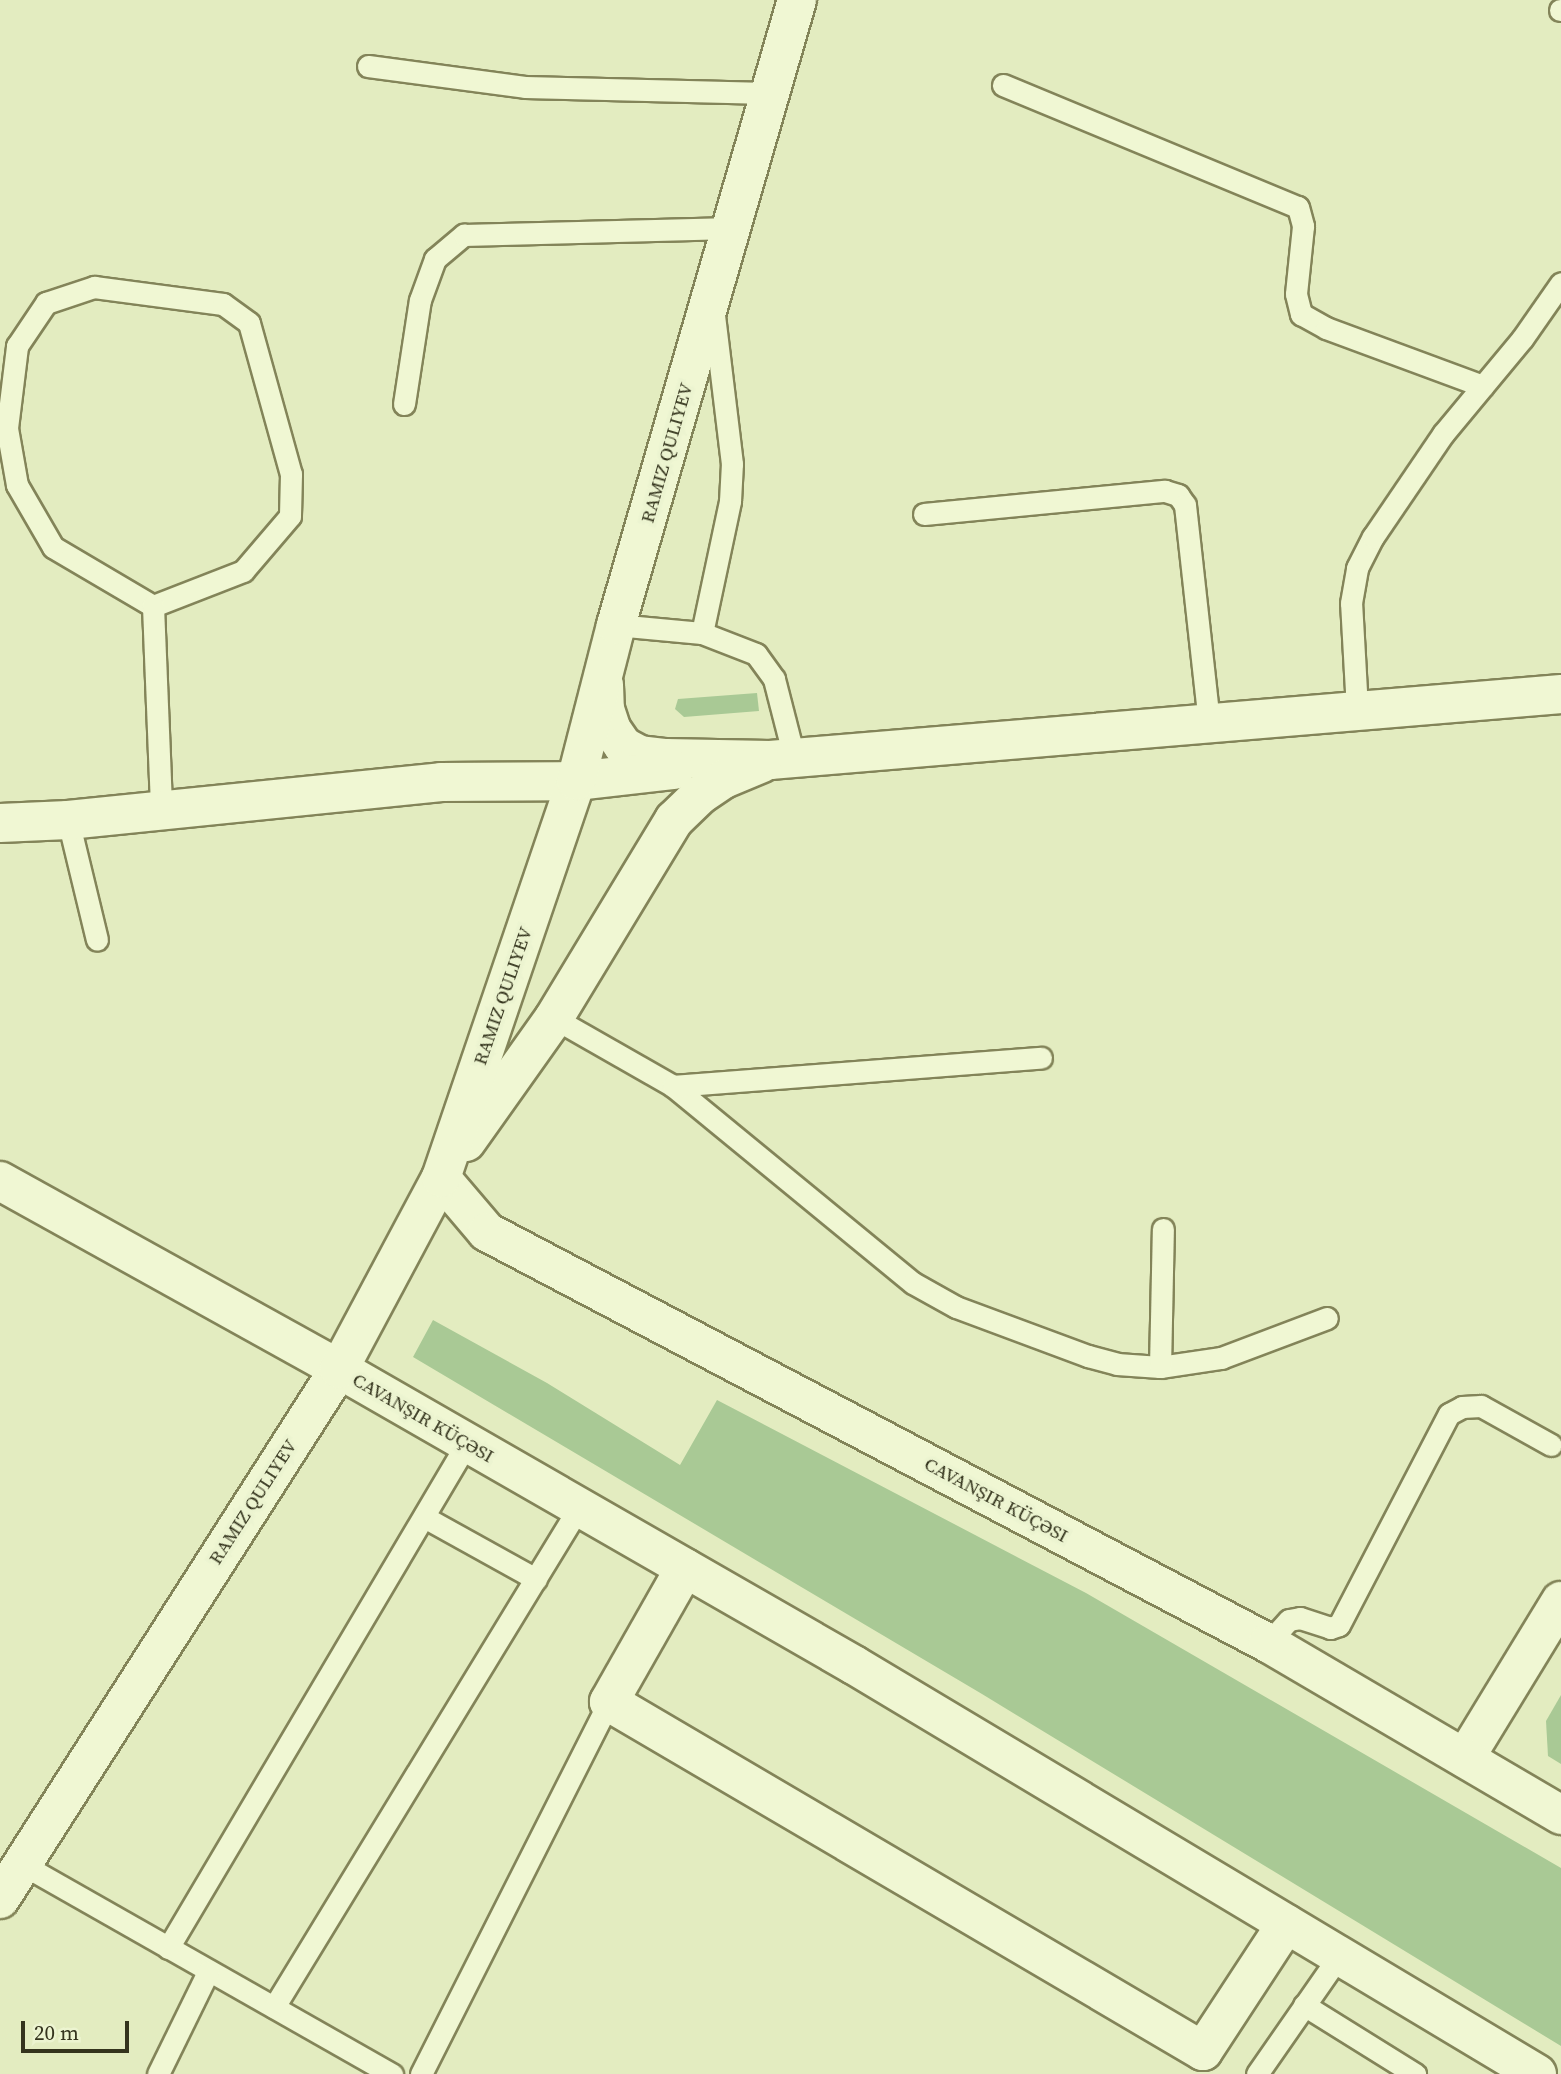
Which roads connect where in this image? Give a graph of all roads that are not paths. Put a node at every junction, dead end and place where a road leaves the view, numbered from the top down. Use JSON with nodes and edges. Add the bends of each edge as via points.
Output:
{"nodes":[{"id":1,"x":797,"y":0,"type":"edge"},
{"id":2,"x":368,"y":66,"type":"dead end"},
{"id":3,"x":1003,"y":85,"type":"dead end"},
{"id":4,"x":768,"y":93,"type":"junction"},
{"id":5,"x":731,"y":229,"type":"junction"},
{"id":6,"x":1561,"y":283,"type":"edge"},
{"id":7,"x":712,"y":300,"type":"junction"},
{"id":8,"x":1483,"y":386,"type":"junction"},
{"id":9,"x":404,"y":404,"type":"dead end"},
{"id":10,"x":924,"y":514,"type":"dead end"},
{"id":11,"x":153,"y":606,"type":"junction"},
{"id":12,"x":616,"y":625,"type":"junction"},
{"id":13,"x":702,"y":633,"type":"junction"},
{"id":14,"x":603,"y":676,"type":"junction"},
{"id":15,"x":1561,"y":694,"type":"edge"},
{"id":16,"x":1357,"y":709,"type":"junction"},
{"id":17,"x":1209,"y":722,"type":"junction"},
{"id":18,"x":782,"y":758,"type":"junction"},
{"id":19,"x":576,"y":781,"type":"junction"},
{"id":20,"x":161,"y":809,"type":"junction"},
{"id":21,"x":68,"y":820,"type":"junction"},
{"id":22,"x":0,"y":823,"type":"edge"},
{"id":23,"x":97,"y":940,"type":"dead end"},
{"id":24,"x":554,"y":1018,"type":"junction"},
{"id":25,"x":1041,"y":1058,"type":"dead end"},
{"id":26,"x":673,"y":1086,"type":"junction"},
{"id":27,"x":441,"y":1178,"type":"junction"},
{"id":28,"x":0,"y":1181,"type":"edge"},
{"id":29,"x":1163,"y":1229,"type":"dead end"},
{"id":30,"x":1327,"y":1318,"type":"dead end"},
{"id":31,"x":1160,"y":1367,"type":"junction"},
{"id":32,"x":339,"y":1369,"type":"junction"},
{"id":33,"x":467,"y":1443,"type":"junction"},
{"id":34,"x":1551,"y":1445,"type":"dead end"},
{"id":35,"x":578,"y":1509,"type":"junction"},
{"id":36,"x":424,"y":1517,"type":"junction"},
{"id":37,"x":685,"y":1568,"type":"junction"},
{"id":38,"x":536,"y":1579,"type":"junction"},
{"id":39,"x":1561,"y":1601,"type":"edge"},
{"id":40,"x":1268,"y":1643,"type":"junction"},
{"id":41,"x":608,"y":1702,"type":"junction"},
{"id":42,"x":1465,"y":1758,"type":"junction"},
{"id":43,"x":1561,"y":1815,"type":"edge"},
{"id":44,"x":20,"y":1863,"type":"junction"},
{"id":45,"x":0,"y":1899,"type":"edge"},
{"id":46,"x":1286,"y":1924,"type":"junction"},
{"id":47,"x":167,"y":1948,"type":"junction"},
{"id":48,"x":1339,"y":1955,"type":"junction"},
{"id":49,"x":208,"y":1972,"type":"junction"},
{"id":50,"x":1304,"y":2005,"type":"junction"},
{"id":51,"x":274,"y":2007,"type":"junction"},
{"id":52,"x":1196,"y":2062,"type":"edge"},
{"id":53,"x":388,"y":2073,"type":"edge"},
{"id":54,"x":158,"y":2074,"type":"edge"},
{"id":55,"x":421,"y":2074,"type":"edge"},
{"id":56,"x":1257,"y":2074,"type":"edge"},
{"id":57,"x":1415,"y":2074,"type":"edge"},
{"id":58,"x":1537,"y":2074,"type":"edge"}],
"edges":[{"from":1,"to":4,"type":"street","name":"RAMIZ QULIYEV"},
{"from":2,"to":4,"type":"lane","via":[[525,87]]},
{"from":3,"to":8,"type":"lane","via":[[1298,207],[1303,226],[1296,294],[1301,314],[1326,328]]},
{"from":4,"to":5,"type":"street","name":"RAMIZ QULIYEV"},
{"from":5,"to":7,"type":"street","name":"RAMIZ QULIYEV"},
{"from":5,"to":9,"type":"lane","via":[[464,235],[435,259],[420,300]]},
{"from":6,"to":8,"type":"lane"},
{"from":7,"to":12,"type":"street","name":"RAMIZ QULIYEV"},
{"from":7,"to":13,"type":"lane","via":[[732,464],[730,500]]},
{"from":8,"to":16,"type":"lane","via":[[1443,434],[1357,568],[1351,603]]},
{"from":10,"to":17,"type":"lane","via":[[1165,491],[1178,495],[1185,505]]},
{"from":11,"to":11,"type":"lane","via":[[243,571],[289,516],[291,474],[250,323],[223,304],[94,287],[46,303],[17,346],[9,439],[18,485],[53,547]]},
{"from":11,"to":20,"type":"lane"},
{"from":12,"to":13,"type":"lane"},
{"from":12,"to":14,"type":"street","name":"RAMIZ QULIYEV"},
{"from":13,"to":18,"type":"lane","via":[[756,654],[774,679]]},
{"from":14,"to":18,"type":"street","via":[[612,730],[623,746],[640,755]]},
{"from":14,"to":19,"type":"street","name":"RAMIZ QULIYEV"},
{"from":15,"to":16,"type":"street"},
{"from":16,"to":17,"type":"street"},
{"from":17,"to":18,"type":"street"},
{"from":18,"to":19,"type":"street"},
{"from":18,"to":24,"type":"street","via":[[724,779],[674,820]]},
{"from":19,"to":20,"type":"street","via":[[441,782]]},
{"from":19,"to":27,"type":"street","name":"RAMIZ QULIYEV"},
{"from":20,"to":21,"type":"street"},
{"from":21,"to":22,"type":"street"},
{"from":21,"to":23,"type":"lane"},
{"from":24,"to":26,"type":"lane"},
{"from":24,"to":27,"type":"street"},
{"from":25,"to":26,"type":"lane"},
{"from":26,"to":31,"type":"lane","via":[[913,1283],[957,1307],[1088,1356],[1117,1364]]},
{"from":27,"to":32,"type":"street","name":"RAMIZ QULIYEV"},
{"from":27,"to":40,"type":"street","name":"CAVANŞIR KÜÇƏSI","via":[[488,1232]]},
{"from":28,"to":32,"type":"street","name":"CAVANŞIR KÜÇƏSI"},
{"from":29,"to":31,"type":"lane"},
{"from":30,"to":31,"type":"lane","via":[[1221,1357]]},
{"from":32,"to":33,"type":"street","name":"CAVANŞIR KÜÇƏSI"},
{"from":32,"to":44,"type":"street","name":"RAMIZ QULIYEV"},
{"from":33,"to":35,"type":"street","name":"CAVANŞIR KÜÇƏSI"},
{"from":33,"to":36,"type":"lane"},
{"from":34,"to":40,"type":"lane","via":[[1481,1406],[1462,1407],[1449,1414],[1339,1625],[1330,1628],[1300,1618],[1289,1620]]},
{"from":35,"to":37,"type":"street","name":"CAVANŞIR KÜÇƏSI"},
{"from":35,"to":38,"type":"lane"},
{"from":36,"to":38,"type":"lane"},
{"from":36,"to":47,"type":"lane"},
{"from":37,"to":41,"type":"street"},
{"from":37,"to":46,"type":"street","name":"CAVANŞIR KÜÇƏSI"},
{"from":38,"to":51,"type":"lane"},
{"from":39,"to":42,"type":"street"},
{"from":40,"to":42,"type":"street","name":"CAVANŞIR KÜÇƏSI"},
{"from":41,"to":52,"type":"street"},
{"from":41,"to":55,"type":"lane"},
{"from":42,"to":43,"type":"street","name":"CAVANŞIR KÜÇƏSI"},
{"from":44,"to":45,"type":"street","name":"RAMIZ QULIYEV"},
{"from":44,"to":47,"type":"lane"},
{"from":46,"to":48,"type":"street","name":"CAVANŞIR KÜÇƏSI"},
{"from":46,"to":52,"type":"street"},
{"from":47,"to":49,"type":"lane"},
{"from":48,"to":50,"type":"lane"},
{"from":48,"to":58,"type":"street","name":"CAVANŞIR KÜÇƏSI"},
{"from":49,"to":51,"type":"lane"},
{"from":49,"to":54,"type":"lane"},
{"from":50,"to":56,"type":"lane"},
{"from":50,"to":57,"type":"lane"},
{"from":51,"to":53,"type":"lane"}]}
